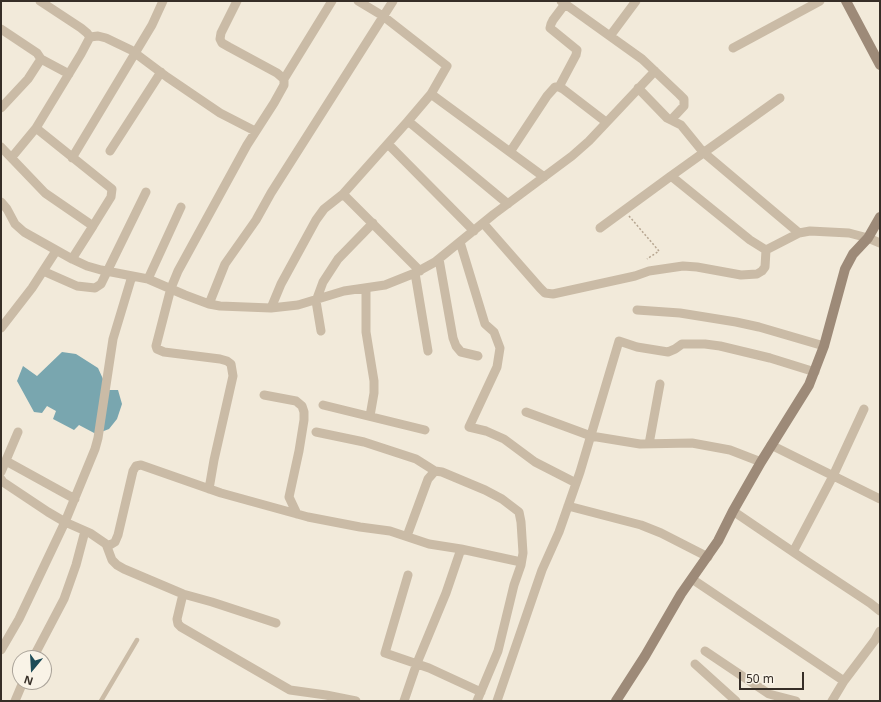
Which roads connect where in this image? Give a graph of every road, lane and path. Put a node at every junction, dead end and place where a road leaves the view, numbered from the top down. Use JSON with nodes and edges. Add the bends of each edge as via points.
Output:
{"nodes":[{"id":1,"x":40,"y":1,"type":"edge"},
{"id":2,"x":163,"y":1,"type":"edge"},
{"id":3,"x":237,"y":1,"type":"edge"},
{"id":4,"x":332,"y":1,"type":"edge"},
{"id":5,"x":358,"y":1,"type":"edge"},
{"id":6,"x":393,"y":1,"type":"edge"},
{"id":7,"x":636,"y":1,"type":"edge"},
{"id":8,"x":820,"y":1,"type":"edge"},
{"id":9,"x":846,"y":1,"type":"edge"},
{"id":10,"x":562,"y":2,"type":"edge"},
{"id":11,"x":383,"y":16,"type":"junction"},
{"id":12,"x":1,"y":29,"type":"edge"},
{"id":13,"x":610,"y":36,"type":"junction"},
{"id":14,"x":90,"y":37,"type":"junction"},
{"id":15,"x":733,"y":48,"type":"dead end"},
{"id":16,"x":135,"y":52,"type":"junction"},
{"id":17,"x":40,"y":59,"type":"junction"},
{"id":18,"x":880,"y":65,"type":"edge"},
{"id":19,"x":655,"y":70,"type":"junction"},
{"id":20,"x":161,"y":72,"type":"junction"},
{"id":21,"x":69,"y":74,"type":"junction"},
{"id":22,"x":284,"y":79,"type":"junction"},
{"id":23,"x":559,"y":87,"type":"junction"},
{"id":24,"x":638,"y":88,"type":"junction"},
{"id":25,"x":431,"y":94,"type":"junction"},
{"id":26,"x":780,"y":98,"type":"dead end"},
{"id":27,"x":1,"y":108,"type":"edge"},
{"id":28,"x":671,"y":120,"type":"junction"},
{"id":29,"x":408,"y":121,"type":"junction"},
{"id":30,"x":606,"y":122,"type":"junction"},
{"id":31,"x":36,"y":128,"type":"junction"},
{"id":32,"x":255,"y":131,"type":"junction"},
{"id":33,"x":388,"y":144,"type":"junction"},
{"id":34,"x":1,"y":147,"type":"edge"},
{"id":35,"x":110,"y":151,"type":"dead end"},
{"id":36,"x":510,"y":152,"type":"junction"},
{"id":37,"x":703,"y":152,"type":"junction"},
{"id":38,"x":12,"y":157,"type":"junction"},
{"id":39,"x":72,"y":158,"type":"junction"},
{"id":40,"x":671,"y":176,"type":"junction"},
{"id":41,"x":544,"y":177,"type":"junction"},
{"id":42,"x":146,"y":192,"type":"dead end"},
{"id":43,"x":343,"y":194,"type":"junction"},
{"id":44,"x":1,"y":202,"type":"edge"},
{"id":45,"x":508,"y":204,"type":"junction"},
{"id":46,"x":181,"y":207,"type":"dead end"},
{"id":47,"x":624,"y":210,"type":"junction"},
{"id":48,"x":880,"y":217,"type":"edge"},
{"id":49,"x":373,"y":223,"type":"junction"},
{"id":50,"x":483,"y":223,"type":"junction"},
{"id":51,"x":93,"y":226,"type":"junction"},
{"id":52,"x":600,"y":228,"type":"dead end"},
{"id":53,"x":474,"y":231,"type":"junction"},
{"id":54,"x":799,"y":233,"type":"junction"},
{"id":55,"x":868,"y":238,"type":"junction"},
{"id":56,"x":460,"y":242,"type":"junction"},
{"id":57,"x":880,"y":243,"type":"edge"},
{"id":58,"x":766,"y":250,"type":"junction"},
{"id":59,"x":56,"y":251,"type":"junction"},
{"id":60,"x":647,"y":258,"type":"dead end"},
{"id":61,"x":72,"y":259,"type":"junction"},
{"id":62,"x":439,"y":259,"type":"junction"},
{"id":63,"x":43,"y":271,"type":"junction"},
{"id":64,"x":108,"y":271,"type":"junction"},
{"id":65,"x":418,"y":272,"type":"junction"},
{"id":66,"x":132,"y":276,"type":"junction"},
{"id":67,"x":148,"y":280,"type":"junction"},
{"id":68,"x":171,"y":288,"type":"junction"},
{"id":69,"x":366,"y":289,"type":"junction"},
{"id":70,"x":316,"y":301,"type":"junction"},
{"id":71,"x":208,"y":304,"type":"junction"},
{"id":72,"x":271,"y":308,"type":"junction"},
{"id":73,"x":637,"y":310,"type":"dead end"},
{"id":74,"x":1,"y":328,"type":"edge"},
{"id":75,"x":321,"y":331,"type":"dead end"},
{"id":76,"x":824,"y":346,"type":"junction"},
{"id":77,"x":428,"y":351,"type":"dead end"},
{"id":78,"x":478,"y":356,"type":"dead end"},
{"id":79,"x":815,"y":372,"type":"junction"},
{"id":80,"x":660,"y":384,"type":"dead end"},
{"id":81,"x":264,"y":395,"type":"dead end"},
{"id":82,"x":323,"y":405,"type":"dead end"},
{"id":83,"x":864,"y":409,"type":"dead end"},
{"id":84,"x":526,"y":412,"type":"dead end"},
{"id":85,"x":370,"y":416,"type":"junction"},
{"id":86,"x":425,"y":430,"type":"dead end"},
{"id":87,"x":18,"y":432,"type":"dead end"},
{"id":88,"x":316,"y":432,"type":"dead end"},
{"id":89,"x":590,"y":436,"type":"junction"},
{"id":90,"x":649,"y":444,"type":"junction"},
{"id":91,"x":771,"y":445,"type":"junction"},
{"id":92,"x":6,"y":461,"type":"junction"},
{"id":93,"x":761,"y":462,"type":"junction"},
{"id":94,"x":435,"y":471,"type":"junction"},
{"id":95,"x":1,"y":472,"type":"edge"},
{"id":96,"x":833,"y":476,"type":"junction"},
{"id":97,"x":1,"y":479,"type":"edge"},
{"id":98,"x":576,"y":483,"type":"junction"},
{"id":99,"x":209,"y":489,"type":"junction"},
{"id":100,"x":75,"y":499,"type":"junction"},
{"id":101,"x":880,"y":499,"type":"edge"},
{"id":102,"x":568,"y":506,"type":"junction"},
{"id":103,"x":733,"y":511,"type":"junction"},
{"id":104,"x":297,"y":514,"type":"junction"},
{"id":105,"x":65,"y":522,"type":"junction"},
{"id":106,"x":85,"y":531,"type":"junction"},
{"id":107,"x":407,"y":536,"type":"junction"},
{"id":108,"x":106,"y":544,"type":"junction"},
{"id":109,"x":461,"y":549,"type":"junction"},
{"id":110,"x":793,"y":552,"type":"junction"},
{"id":111,"x":708,"y":557,"type":"junction"},
{"id":112,"x":521,"y":562,"type":"junction"},
{"id":113,"x":408,"y":575,"type":"dead end"},
{"id":114,"x":692,"y":579,"type":"junction"},
{"id":115,"x":183,"y":594,"type":"junction"},
{"id":116,"x":880,"y":611,"type":"edge"},
{"id":117,"x":276,"y":623,"type":"dead end"},
{"id":118,"x":880,"y":631,"type":"edge"},
{"id":119,"x":137,"y":640,"type":"dead end"},
{"id":120,"x":1,"y":650,"type":"edge"},
{"id":121,"x":37,"y":650,"type":"edge"},
{"id":122,"x":705,"y":651,"type":"dead end"},
{"id":123,"x":417,"y":663,"type":"junction"},
{"id":124,"x":695,"y":664,"type":"dead end"},
{"id":125,"x":844,"y":681,"type":"junction"},
{"id":126,"x":20,"y":690,"type":"edge"},
{"id":127,"x":481,"y":692,"type":"junction"},
{"id":128,"x":311,"y":697,"type":"edge"},
{"id":129,"x":15,"y":701,"type":"edge"},
{"id":130,"x":101,"y":701,"type":"edge"},
{"id":131,"x":356,"y":701,"type":"edge"},
{"id":132,"x":404,"y":701,"type":"edge"},
{"id":133,"x":477,"y":701,"type":"edge"},
{"id":134,"x":497,"y":701,"type":"edge"},
{"id":135,"x":616,"y":701,"type":"edge"},
{"id":136,"x":736,"y":701,"type":"edge"},
{"id":137,"x":796,"y":701,"type":"edge"},
{"id":138,"x":832,"y":701,"type":"edge"}],
"edges":[{"from":1,"to":14,"type":"street","via":[[81,28]]},
{"from":2,"to":16,"type":"street"},
{"from":3,"to":22,"type":"street","via":[[221,33],[222,43]]},
{"from":4,"to":22,"type":"street"},
{"from":5,"to":11,"type":"street"},
{"from":6,"to":11,"type":"street"},
{"from":7,"to":13,"type":"street"},
{"from":8,"to":15,"type":"street"},
{"from":9,"to":18,"type":"street"},
{"from":10,"to":13,"type":"street"},
{"from":10,"to":23,"type":"street","via":[[550,28],[577,50]]},
{"from":11,"to":25,"type":"street","via":[[447,66]]},
{"from":11,"to":71,"type":"street","via":[[226,264]]},
{"from":12,"to":17,"type":"street","via":[[37,53]]},
{"from":13,"to":19,"type":"street"},
{"from":14,"to":16,"type":"street","via":[[106,38]]},
{"from":14,"to":21,"type":"street"},
{"from":16,"to":20,"type":"street"},
{"from":16,"to":39,"type":"street"},
{"from":17,"to":21,"type":"street"},
{"from":17,"to":27,"type":"street","via":[[28,79]]},
{"from":19,"to":24,"type":"street"},
{"from":19,"to":28,"type":"street","via":[[684,99],[684,106]]},
{"from":20,"to":32,"type":"street","via":[[220,113]]},
{"from":20,"to":35,"type":"street"},
{"from":21,"to":31,"type":"street"},
{"from":22,"to":32,"type":"street","via":[[282,90]]},
{"from":23,"to":30,"type":"street"},
{"from":23,"to":36,"type":"street","via":[[552,90]]},
{"from":24,"to":28,"type":"street"},
{"from":24,"to":30,"type":"street"},
{"from":25,"to":29,"type":"street"},
{"from":25,"to":36,"type":"street"},
{"from":26,"to":37,"type":"street"},
{"from":28,"to":37,"type":"street","via":[[681,125]]},
{"from":29,"to":33,"type":"street"},
{"from":29,"to":45,"type":"street"},
{"from":30,"to":41,"type":"street","via":[[582,148]]},
{"from":31,"to":38,"type":"street"},
{"from":31,"to":39,"type":"street"},
{"from":32,"to":68,"type":"street","via":[[198,232]]},
{"from":33,"to":43,"type":"street"},
{"from":33,"to":53,"type":"street"},
{"from":34,"to":38,"type":"street"},
{"from":36,"to":41,"type":"street"},
{"from":37,"to":40,"type":"street"},
{"from":37,"to":54,"type":"street"},
{"from":38,"to":51,"type":"street","via":[[45,193]]},
{"from":39,"to":51,"type":"street","via":[[112,189],[111,197]]},
{"from":40,"to":47,"type":"street"},
{"from":40,"to":58,"type":"street"},
{"from":41,"to":45,"type":"street"},
{"from":42,"to":64,"type":"street"},
{"from":43,"to":49,"type":"street"},
{"from":43,"to":72,"type":"street","via":[[324,209],[316,220],[281,284]]},
{"from":44,"to":59,"type":"street","via":[[15,224]]},
{"from":45,"to":50,"type":"street"},
{"from":46,"to":67,"type":"street"},
{"from":47,"to":52,"type":"street"},
{"from":47,"to":60,"type":"path","via":[[659,251]]},
{"from":48,"to":55,"type":"street"},
{"from":49,"to":65,"type":"street"},
{"from":49,"to":70,"type":"street","via":[[328,272]]},
{"from":50,"to":53,"type":"street"},
{"from":50,"to":58,"type":"street","via":[[540,288],[545,293],[553,294],[635,276],[649,270],[683,266],[697,266],[741,275],[757,274],[765,267]]},
{"from":51,"to":61,"type":"street"},
{"from":53,"to":56,"type":"street"},
{"from":54,"to":55,"type":"street","via":[[840,232]]},
{"from":54,"to":58,"type":"street"},
{"from":55,"to":57,"type":"street"},
{"from":55,"to":76,"type":"street","via":[[853,254],[844,269]]},
{"from":56,"to":62,"type":"street"},
{"from":56,"to":98,"type":"street","via":[[485,324],[496,335],[500,348],[497,367],[469,427],[504,439],[535,462]]},
{"from":59,"to":61,"type":"street"},
{"from":59,"to":63,"type":"street"},
{"from":61,"to":64,"type":"street"},
{"from":62,"to":65,"type":"street"},
{"from":62,"to":78,"type":"street","via":[[456,346],[461,352]]},
{"from":63,"to":64,"type":"street","via":[[64,282],[95,288],[101,284]]},
{"from":63,"to":74,"type":"street"},
{"from":64,"to":66,"type":"street"},
{"from":65,"to":69,"type":"street","via":[[385,285]]},
{"from":65,"to":77,"type":"street"},
{"from":66,"to":67,"type":"street"},
{"from":66,"to":100,"type":"street","via":[[113,339],[97,443]]},
{"from":67,"to":68,"type":"street"},
{"from":68,"to":71,"type":"street"},
{"from":68,"to":99,"type":"street","via":[[156,341],[157,349],[227,361],[233,370]]},
{"from":69,"to":70,"type":"street","via":[[344,291]]},
{"from":69,"to":85,"type":"street","via":[[366,332],[374,381]]},
{"from":70,"to":72,"type":"street"},
{"from":70,"to":75,"type":"street"},
{"from":71,"to":72,"type":"street"},
{"from":73,"to":76,"type":"street","via":[[680,313],[736,322]]},
{"from":76,"to":79,"type":"street"},
{"from":79,"to":89,"type":"street","via":[[720,346],[682,344],[668,352],[619,341]]},
{"from":79,"to":91,"type":"street"},
{"from":80,"to":90,"type":"street"},
{"from":81,"to":104,"type":"street","via":[[296,401],[304,412],[289,497]]},
{"from":82,"to":85,"type":"street"},
{"from":83,"to":96,"type":"street"},
{"from":84,"to":89,"type":"street"},
{"from":85,"to":86,"type":"street"},
{"from":87,"to":92,"type":"street"},
{"from":88,"to":94,"type":"street","via":[[364,442],[416,459]]},
{"from":89,"to":90,"type":"street"},
{"from":89,"to":98,"type":"street"},
{"from":90,"to":93,"type":"street","via":[[692,443],[730,450]]},
{"from":91,"to":93,"type":"street"},
{"from":91,"to":96,"type":"street"},
{"from":92,"to":95,"type":"street"},
{"from":92,"to":100,"type":"street"},
{"from":93,"to":103,"type":"street"},
{"from":94,"to":107,"type":"street","via":[[426,483]]},
{"from":94,"to":112,"type":"street","via":[[485,490],[519,512],[523,552]]},
{"from":96,"to":101,"type":"street"},
{"from":96,"to":110,"type":"street"},
{"from":97,"to":105,"type":"street"},
{"from":98,"to":102,"type":"street"},
{"from":99,"to":104,"type":"street"},
{"from":99,"to":108,"type":"street","via":[[148,466],[136,466],[130,481],[118,535],[115,542]]},
{"from":100,"to":105,"type":"street"},
{"from":102,"to":111,"type":"street","via":[[641,525]]},
{"from":102,"to":134,"type":"street","via":[[539,577]]},
{"from":103,"to":110,"type":"street"},
{"from":103,"to":111,"type":"street"},
{"from":104,"to":107,"type":"street"},
{"from":105,"to":106,"type":"street"},
{"from":105,"to":120,"type":"street","via":[[19,619]]},
{"from":106,"to":108,"type":"street"},
{"from":106,"to":121,"type":"street","via":[[64,599]]},
{"from":107,"to":109,"type":"street","via":[[429,544]]},
{"from":108,"to":115,"type":"street","via":[[117,565]]},
{"from":109,"to":112,"type":"street"},
{"from":109,"to":123,"type":"street"},
{"from":110,"to":116,"type":"street"},
{"from":111,"to":114,"type":"street"},
{"from":112,"to":127,"type":"street","via":[[498,651]]},
{"from":113,"to":123,"type":"street","via":[[385,653]]},
{"from":114,"to":125,"type":"street"},
{"from":114,"to":135,"type":"street"},
{"from":115,"to":117,"type":"street"},
{"from":115,"to":128,"type":"street","via":[[177,619],[181,627],[284,687]]},
{"from":118,"to":125,"type":"street"},
{"from":119,"to":130,"type":"lane"},
{"from":122,"to":137,"type":"street","via":[[769,694]]},
{"from":123,"to":127,"type":"street"},
{"from":123,"to":132,"type":"street"},
{"from":124,"to":136,"type":"street"},
{"from":125,"to":138,"type":"street"},
{"from":126,"to":129,"type":"street"},
{"from":127,"to":133,"type":"street"},
{"from":128,"to":131,"type":"street"}]}
